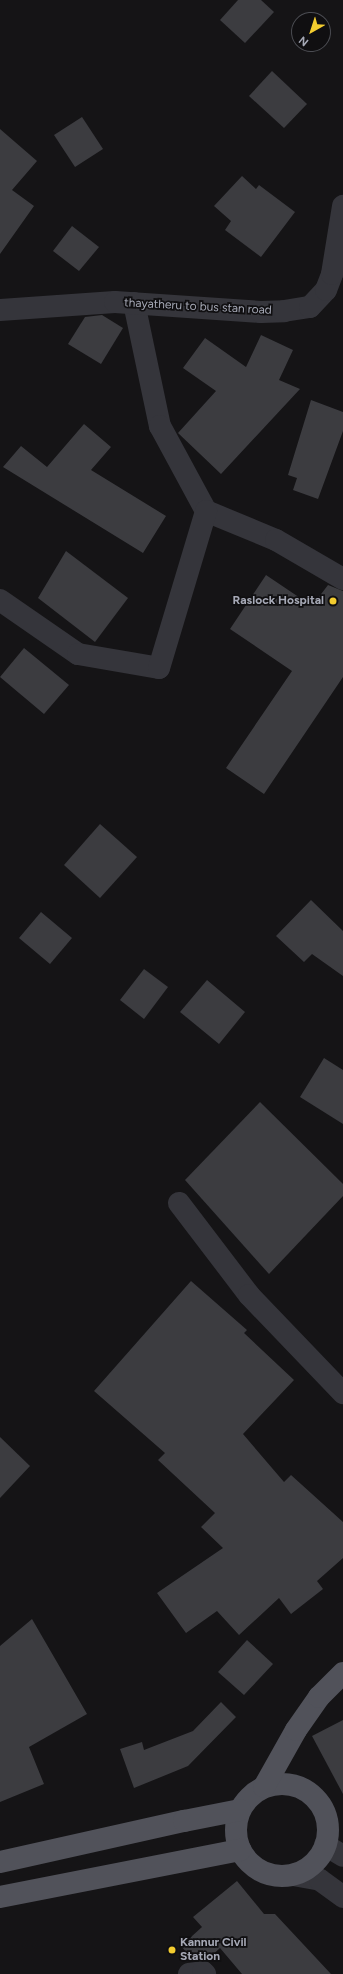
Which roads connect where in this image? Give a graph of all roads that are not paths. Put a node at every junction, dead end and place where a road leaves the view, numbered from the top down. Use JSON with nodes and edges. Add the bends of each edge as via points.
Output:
{"nodes":[{"id":1,"x":343,"y":206,"type":"edge"},
{"id":2,"x":134,"y":303,"type":"junction"},
{"id":3,"x":0,"y":310,"type":"edge"},
{"id":4,"x":206,"y":511,"type":"junction"},
{"id":5,"x":343,"y":579,"type":"edge"},
{"id":6,"x":0,"y":600,"type":"edge"},
{"id":7,"x":179,"y":1203,"type":"dead end"},
{"id":8,"x":343,"y":1393,"type":"edge"},
{"id":9,"x":343,"y":1673,"type":"edge"},
{"id":10,"x":264,"y":1788,"type":"junction"},
{"id":11,"x":240,"y":1810,"type":"junction"},
{"id":12,"x":335,"y":1840,"type":"edge"},
{"id":13,"x":240,"y":1850,"type":"junction"},
{"id":14,"x":0,"y":1862,"type":"edge"},
{"id":15,"x":293,"y":1875,"type":"junction"},
{"id":16,"x":343,"y":1897,"type":"edge"},
{"id":17,"x":0,"y":1898,"type":"edge"},
{"id":18,"x":189,"y":1974,"type":"edge"},
{"id":19,"x":205,"y":1974,"type":"edge"}],
"edges":[{"from":1,"to":2,"type":"street","name":"thayatheru to bus stan road","via":[[332,274],[326,290],[310,307],[284,312],[260,312]]},
{"from":2,"to":3,"type":"street","name":"thayatheru to bus stan road"},
{"from":2,"to":4,"type":"street","via":[[160,426]]},
{"from":4,"to":5,"type":"street","via":[[276,540]]},
{"from":4,"to":6,"type":"street","via":[[159,668],[78,654]]},
{"from":7,"to":8,"type":"street","via":[[249,1295]]},
{"from":9,"to":10,"type":"main road","via":[[319,1697],[296,1730]]},
{"from":10,"to":11,"type":"main road","via":[[254,1793]]},
{"from":10,"to":12,"type":"main road","via":[[276,1784],[290,1785],[312,1796],[321,1806]]},
{"from":11,"to":13,"type":"main road","via":[[236,1823],[236,1837]]},
{"from":11,"to":14,"type":"main road"},
{"from":12,"to":15,"type":"main road","via":[[307,1869]]},
{"from":13,"to":15,"type":"main road","via":[[249,1863],[262,1872],[278,1876]]},
{"from":13,"to":17,"type":"main road"},
{"from":15,"to":16,"type":"street","via":[[320,1880]]},
{"from":18,"to":19,"type":"street"}]}
